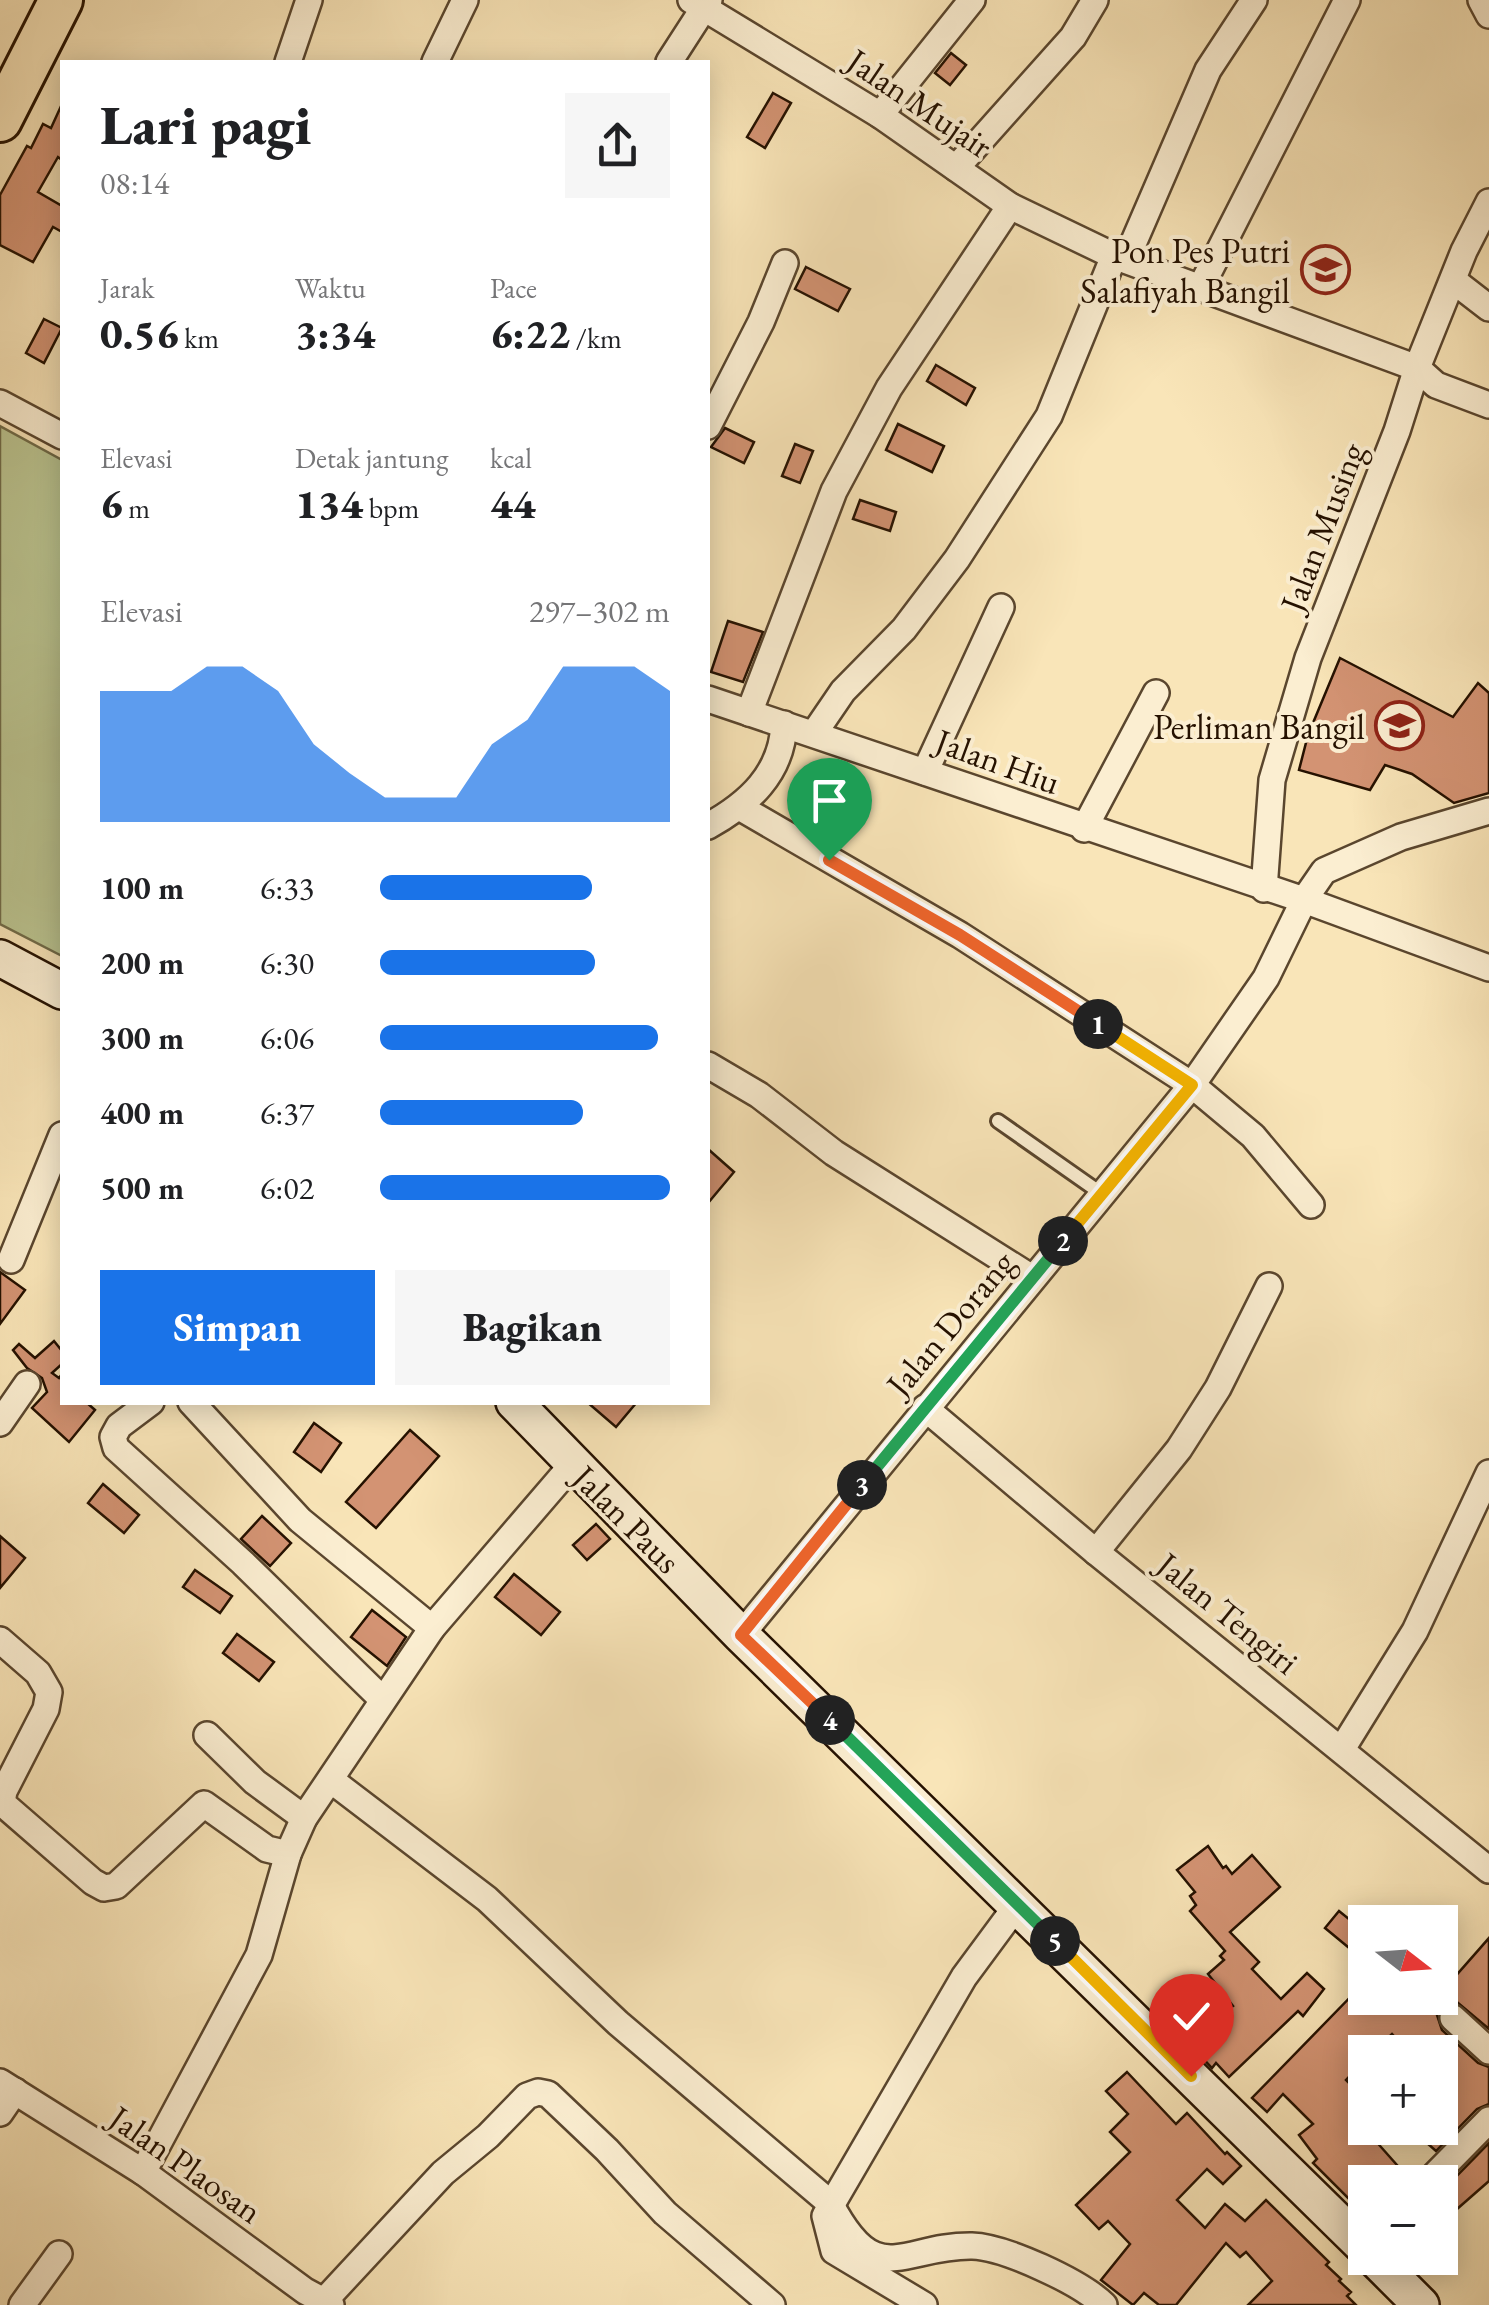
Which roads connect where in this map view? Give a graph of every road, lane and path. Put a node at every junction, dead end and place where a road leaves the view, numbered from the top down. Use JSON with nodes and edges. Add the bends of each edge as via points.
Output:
{"nodes":[{"id":1,"x":309,"y":0,"type":"edge"},
{"id":2,"x":465,"y":0,"type":"edge"},
{"id":3,"x":972,"y":0,"type":"edge"},
{"id":4,"x":1095,"y":0,"type":"edge"},
{"id":5,"x":1254,"y":0,"type":"edge"},
{"id":6,"x":1347,"y":0,"type":"edge"},
{"id":7,"x":1481,"y":0,"type":"edge"},
{"id":8,"x":701,"y":2,"type":"edge"},
{"id":9,"x":1489,"y":13,"type":"edge"},
{"id":10,"x":52,"y":15,"type":"edge"},
{"id":11,"x":289,"y":60,"type":"edge"},
{"id":12,"x":436,"y":60,"type":"edge"},
{"id":13,"x":670,"y":60,"type":"edge"},
{"id":14,"x":0,"y":88,"type":"edge"},
{"id":15,"x":880,"y":115,"type":"junction"},
{"id":16,"x":0,"y":120,"type":"edge"},
{"id":17,"x":956,"y":168,"type":"junction"},
{"id":18,"x":1489,"y":202,"type":"edge"},
{"id":19,"x":1010,"y":206,"type":"junction"},
{"id":20,"x":1120,"y":258,"type":"junction"},
{"id":21,"x":785,"y":263,"type":"dead end"},
{"id":22,"x":1454,"y":281,"type":"junction"},
{"id":23,"x":1201,"y":288,"type":"junction"},
{"id":24,"x":1489,"y":308,"type":"edge"},
{"id":25,"x":1417,"y":368,"type":"junction"},
{"id":26,"x":0,"y":402,"type":"edge"},
{"id":27,"x":1489,"y":406,"type":"edge"},
{"id":28,"x":710,"y":422,"type":"edge"},
{"id":29,"x":60,"y":435,"type":"edge"},
{"id":30,"x":1001,"y":607,"type":"dead end"},
{"id":31,"x":1156,"y":693,"type":"dead end"},
{"id":32,"x":710,"y":700,"type":"edge"},
{"id":33,"x":750,"y":713,"type":"junction"},
{"id":34,"x":784,"y":724,"type":"junction"},
{"id":35,"x":815,"y":732,"type":"junction"},
{"id":36,"x":925,"y":772,"type":"junction"},
{"id":37,"x":741,"y":808,"type":"junction"},
{"id":38,"x":1489,"y":811,"type":"edge"},
{"id":39,"x":710,"y":825,"type":"edge"},
{"id":40,"x":1084,"y":829,"type":"junction"},
{"id":41,"x":1264,"y":889,"type":"junction"},
{"id":42,"x":1316,"y":905,"type":"junction"},
{"id":43,"x":0,"y":958,"type":"edge"},
{"id":44,"x":1489,"y":968,"type":"edge"},
{"id":45,"x":60,"y":990,"type":"edge"},
{"id":46,"x":710,"y":1066,"type":"edge"},
{"id":47,"x":1192,"y":1085,"type":"junction"},
{"id":48,"x":998,"y":1121,"type":"dead end"},
{"id":49,"x":60,"y":1141,"type":"edge"},
{"id":50,"x":1102,"y":1194,"type":"junction"},
{"id":51,"x":1311,"y":1205,"type":"dead end"},
{"id":52,"x":12,"y":1260,"type":"dead end"},
{"id":53,"x":1032,"y":1278,"type":"junction"},
{"id":54,"x":1269,"y":1286,"type":"dead end"},
{"id":55,"x":27,"y":1384,"type":"dead end"},
{"id":56,"x":147,"y":1405,"type":"edge"},
{"id":57,"x":194,"y":1405,"type":"edge"},
{"id":58,"x":517,"y":1405,"type":"edge"},
{"id":59,"x":925,"y":1408,"type":"junction"},
{"id":60,"x":0,"y":1424,"type":"edge"},
{"id":61,"x":573,"y":1464,"type":"junction"},
{"id":62,"x":1489,"y":1472,"type":"edge"},
{"id":63,"x":1096,"y":1552,"type":"junction"},
{"id":64,"x":432,"y":1628,"type":"junction"},
{"id":65,"x":741,"y":1635,"type":"junction"},
{"id":66,"x":0,"y":1640,"type":"edge"},
{"id":67,"x":381,"y":1698,"type":"junction"},
{"id":68,"x":208,"y":1734,"type":"dead end"},
{"id":69,"x":1342,"y":1749,"type":"junction"},
{"id":70,"x":332,"y":1780,"type":"junction"},
{"id":71,"x":304,"y":1818,"type":"junction"},
{"id":72,"x":288,"y":1854,"type":"junction"},
{"id":73,"x":1488,"y":1867,"type":"edge"},
{"id":74,"x":1018,"y":1904,"type":"junction"},
{"id":75,"x":1453,"y":2018,"type":"dead end"},
{"id":76,"x":1489,"y":2051,"type":"edge"},
{"id":77,"x":5,"y":2095,"type":"edge"},
{"id":78,"x":1489,"y":2120,"type":"edge"},
{"id":79,"x":1445,"y":2165,"type":"edge"},
{"id":80,"x":143,"y":2172,"type":"junction"},
{"id":81,"x":830,"y":2203,"type":"junction"},
{"id":82,"x":1348,"y":2231,"type":"edge"},
{"id":83,"x":59,"y":2254,"type":"dead end"},
{"id":84,"x":1391,"y":2275,"type":"edge"},
{"id":85,"x":312,"y":2300,"type":"edge"},
{"id":86,"x":22,"y":2305,"type":"edge"},
{"id":87,"x":772,"y":2305,"type":"edge"},
{"id":88,"x":924,"y":2305,"type":"edge"},
{"id":89,"x":1104,"y":2305,"type":"edge"},
{"id":90,"x":1421,"y":2305,"type":"edge"}],
"edges":[{"from":1,"to":11,"type":"street"},
{"from":2,"to":12,"type":"street"},
{"from":3,"to":15,"type":"street"},
{"from":4,"to":17,"type":"street","via":[[1073,38]]},
{"from":5,"to":20,"type":"street","via":[[1208,70]]},
{"from":6,"to":23,"type":"street"},
{"from":7,"to":9,"type":"street"},
{"from":8,"to":13,"type":"street"},
{"from":8,"to":15,"type":"street","name":"Jalan Mujair"},
{"from":10,"to":14,"type":"highway"},
{"from":10,"to":16,"type":"highway"},
{"from":15,"to":17,"type":"street","name":"Jalan Mujair"},
{"from":17,"to":19,"type":"street","name":"Jalan Mujair"},
{"from":18,"to":22,"type":"street","name":"Jalan Musing"},
{"from":19,"to":20,"type":"street","name":"Jalan Mujair"},
{"from":19,"to":33,"type":"street","via":[[889,388],[834,491]]},
{"from":20,"to":23,"type":"street","name":"Jalan Mujair"},
{"from":20,"to":35,"type":"street","via":[[1049,416],[957,559]]},
{"from":21,"to":28,"type":"street"},
{"from":22,"to":24,"type":"street"},
{"from":22,"to":25,"type":"street","name":"Jalan Musing"},
{"from":23,"to":25,"type":"street","name":"Jalan Mujair"},
{"from":25,"to":27,"type":"street","name":"Jalan Mujair","via":[[1436,385]]},
{"from":25,"to":41,"type":"street","name":"Jalan Musing","via":[[1282,741],[1267,818]]},
{"from":26,"to":29,"type":"street"},
{"from":30,"to":36,"type":"street"},
{"from":31,"to":40,"type":"street"},
{"from":32,"to":33,"type":"street","name":"Jalan Hiu"},
{"from":33,"to":34,"type":"street","name":"Jalan Hiu"},
{"from":34,"to":35,"type":"street","name":"Jalan Hiu"},
{"from":34,"to":37,"type":"street","via":[[783,746],[767,778]]},
{"from":35,"to":36,"type":"street","name":"Jalan Hiu"},
{"from":36,"to":40,"type":"street","name":"Jalan Hiu"},
{"from":37,"to":39,"type":"street"},
{"from":37,"to":47,"type":"street","via":[[960,935]]},
{"from":38,"to":42,"type":"street","name":"Jalan Dorang","via":[[1401,837],[1324,870]]},
{"from":40,"to":41,"type":"street","name":"Jalan Hiu"},
{"from":41,"to":42,"type":"street","name":"Jalan Hiu"},
{"from":42,"to":44,"type":"street","name":"Jalan Hiu"},
{"from":42,"to":47,"type":"street","name":"Jalan Dorang"},
{"from":43,"to":45,"type":"main road"},
{"from":46,"to":53,"type":"street"},
{"from":47,"to":50,"type":"street","name":"Jalan Dorang"},
{"from":47,"to":51,"type":"street","via":[[1253,1136]]},
{"from":48,"to":50,"type":"lane"},
{"from":49,"to":52,"type":"street"},
{"from":50,"to":53,"type":"street","name":"Jalan Dorang"},
{"from":53,"to":59,"type":"street","name":"Jalan Dorang"},
{"from":54,"to":63,"type":"street","via":[[1179,1449]]},
{"from":55,"to":60,"type":"street"},
{"from":56,"to":67,"type":"street","via":[[119,1426],[116,1448]]},
{"from":57,"to":64,"type":"street","via":[[300,1520]]},
{"from":58,"to":61,"type":"main road","name":"Jalan Paus"},
{"from":59,"to":63,"type":"street","name":"Jalan Tengiri"},
{"from":59,"to":65,"type":"street","name":"Jalan Dorang"},
{"from":61,"to":64,"type":"street"},
{"from":61,"to":65,"type":"main road","name":"Jalan Paus"},
{"from":62,"to":69,"type":"street","via":[[1414,1631]]},
{"from":63,"to":69,"type":"street","name":"Jalan Tengiri"},
{"from":64,"to":67,"type":"street"},
{"from":65,"to":74,"type":"main road","name":"Jalan Paus"},
{"from":66,"to":72,"type":"street","via":[[38,1673],[49,1692],[2,1803],[93,1882],[116,1886],[204,1804],[267,1849]]},
{"from":67,"to":70,"type":"street"},
{"from":68,"to":71,"type":"street","via":[[254,1782]]},
{"from":69,"to":73,"type":"street","name":"Jalan Tengiri"},
{"from":70,"to":71,"type":"street"},
{"from":70,"to":81,"type":"street","via":[[487,1899],[618,2024]]},
{"from":71,"to":72,"type":"street"},
{"from":72,"to":80,"type":"street","via":[[259,1955]]},
{"from":74,"to":81,"type":"street","via":[[964,1977]]},
{"from":74,"to":82,"type":"main road","name":"Jalan Paus"},
{"from":75,"to":76,"type":"street"},
{"from":77,"to":80,"type":"street","name":"Jalan Plaosan"},
{"from":78,"to":79,"type":"street"},
{"from":80,"to":85,"type":"street","name":"Jalan Plaosan"},
{"from":81,"to":88,"type":"street","via":[[825,2228],[834,2250]]},
{"from":81,"to":89,"type":"street","via":[[851,2236],[883,2258],[992,2249],[1060,2276]]},
{"from":83,"to":86,"type":"street"},
{"from":84,"to":90,"type":"main road"},
{"from":85,"to":87,"type":"street","via":[[538,2092],[548,2094],[665,2213]]}]}
